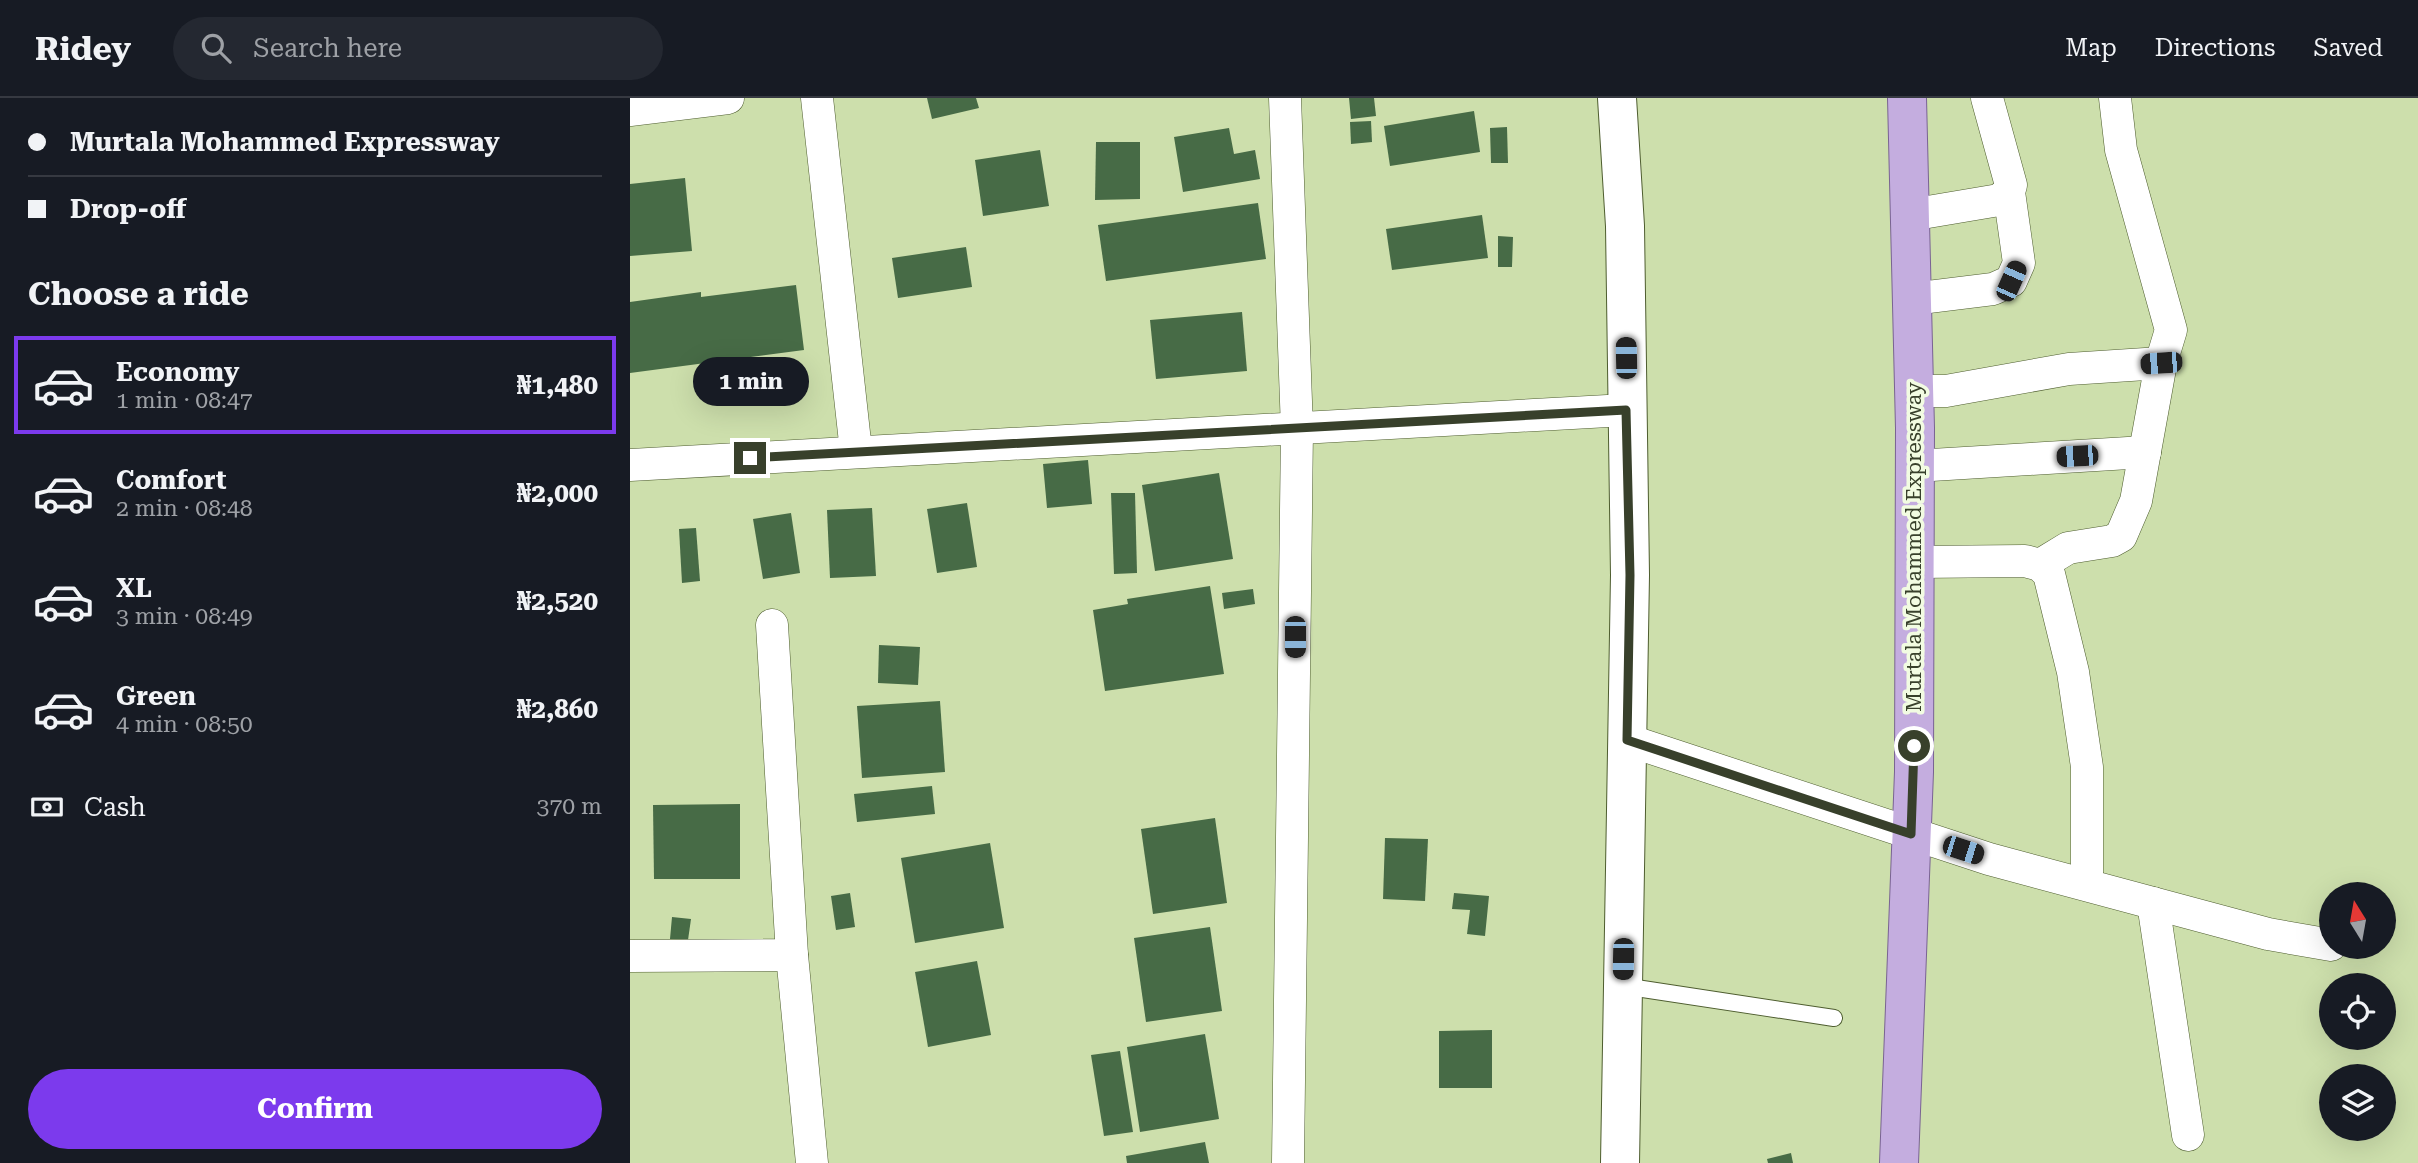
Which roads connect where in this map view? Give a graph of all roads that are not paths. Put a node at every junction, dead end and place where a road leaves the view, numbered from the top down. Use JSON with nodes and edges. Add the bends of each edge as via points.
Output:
{"nodes":[{"id":1,"x":728,"y":98,"type":"edge"},
{"id":2,"x":817,"y":98,"type":"edge"},
{"id":3,"x":1285,"y":98,"type":"edge"},
{"id":4,"x":1616,"y":98,"type":"edge"},
{"id":5,"x":1907,"y":98,"type":"edge"},
{"id":6,"x":1987,"y":98,"type":"edge"},
{"id":7,"x":2115,"y":98,"type":"edge"},
{"id":8,"x":630,"y":110,"type":"edge"},
{"id":9,"x":2009,"y":192,"type":"junction"},
{"id":10,"x":1910,"y":215,"type":"junction"},
{"id":11,"x":1913,"y":299,"type":"junction"},
{"id":12,"x":2161,"y":363,"type":"junction"},
{"id":13,"x":1914,"y":391,"type":"junction"},
{"id":14,"x":1626,"y":410,"type":"junction"},
{"id":15,"x":1297,"y":429,"type":"junction"},
{"id":16,"x":856,"y":452,"type":"junction"},
{"id":17,"x":2145,"y":452,"type":"junction"},
{"id":18,"x":630,"y":466,"type":"edge"},
{"id":19,"x":1915,"y":466,"type":"junction"},
{"id":20,"x":1915,"y":562,"type":"junction"},
{"id":21,"x":2040,"y":565,"type":"junction"},
{"id":22,"x":772,"y":625,"type":"dead end"},
{"id":23,"x":1627,"y":740,"type":"junction"},
{"id":24,"x":1911,"y":834,"type":"junction"},
{"id":25,"x":2087,"y":884,"type":"junction"},
{"id":26,"x":2153,"y":903,"type":"junction"},
{"id":27,"x":2319,"y":942,"type":"edge"},
{"id":28,"x":792,"y":955,"type":"junction"},
{"id":29,"x":630,"y":956,"type":"edge"},
{"id":30,"x":1623,"y":986,"type":"junction"},
{"id":31,"x":1834,"y":1018,"type":"dead end"},
{"id":32,"x":2188,"y":1135,"type":"dead end"},
{"id":33,"x":811,"y":1163,"type":"edge"},
{"id":34,"x":1288,"y":1163,"type":"edge"},
{"id":35,"x":1620,"y":1163,"type":"edge"},
{"id":36,"x":1899,"y":1163,"type":"edge"}],
"edges":[{"from":1,"to":8,"type":"street"},
{"from":2,"to":16,"type":"street"},
{"from":3,"to":15,"type":"street"},
{"from":4,"to":14,"type":"main road","via":[[1625,226]]},
{"from":5,"to":10,"type":"main road","name":"Murtala Mohammed Expressway"},
{"from":6,"to":9,"type":"street","via":[[2011,185]]},
{"from":7,"to":12,"type":"street","via":[[2121,149],[2172,330]]},
{"from":9,"to":10,"type":"street","via":[[1999,200]]},
{"from":9,"to":11,"type":"street","via":[[2019,263],[2011,281],[1993,289]]},
{"from":10,"to":11,"type":"main road","name":"Murtala Mohammed Expressway"},
{"from":11,"to":13,"type":"main road","name":"Murtala Mohammed Expressway"},
{"from":12,"to":13,"type":"street","via":[[2069,369],[1946,391]]},
{"from":12,"to":17,"type":"street"},
{"from":13,"to":19,"type":"main road","name":"Murtala Mohammed Expressway"},
{"from":14,"to":15,"type":"street"},
{"from":14,"to":23,"type":"main road"},
{"from":15,"to":16,"type":"street"},
{"from":15,"to":34,"type":"street"},
{"from":16,"to":18,"type":"street"},
{"from":17,"to":19,"type":"street"},
{"from":17,"to":21,"type":"street","via":[[2136,501],[2121,536],[2068,548]]},
{"from":19,"to":20,"type":"main road","name":"Murtala Mohammed Expressway"},
{"from":20,"to":21,"type":"street","via":[[2025,561]]},
{"from":20,"to":24,"type":"main road","name":"Murtala Mohammed Expressway"},
{"from":21,"to":25,"type":"street","via":[[2049,574],[2073,672],[2087,767]]},
{"from":22,"to":28,"type":"street"},
{"from":23,"to":24,"type":"street"},
{"from":23,"to":30,"type":"main road"},
{"from":24,"to":25,"type":"street"},
{"from":24,"to":36,"type":"main road","name":"Murtala Mohammed Expressway"},
{"from":25,"to":26,"type":"street"},
{"from":26,"to":27,"type":"street","via":[[2268,934]]},
{"from":26,"to":32,"type":"street"},
{"from":28,"to":29,"type":"street"},
{"from":28,"to":33,"type":"street"},
{"from":30,"to":31,"type":"lane"},
{"from":30,"to":35,"type":"main road"}]}
